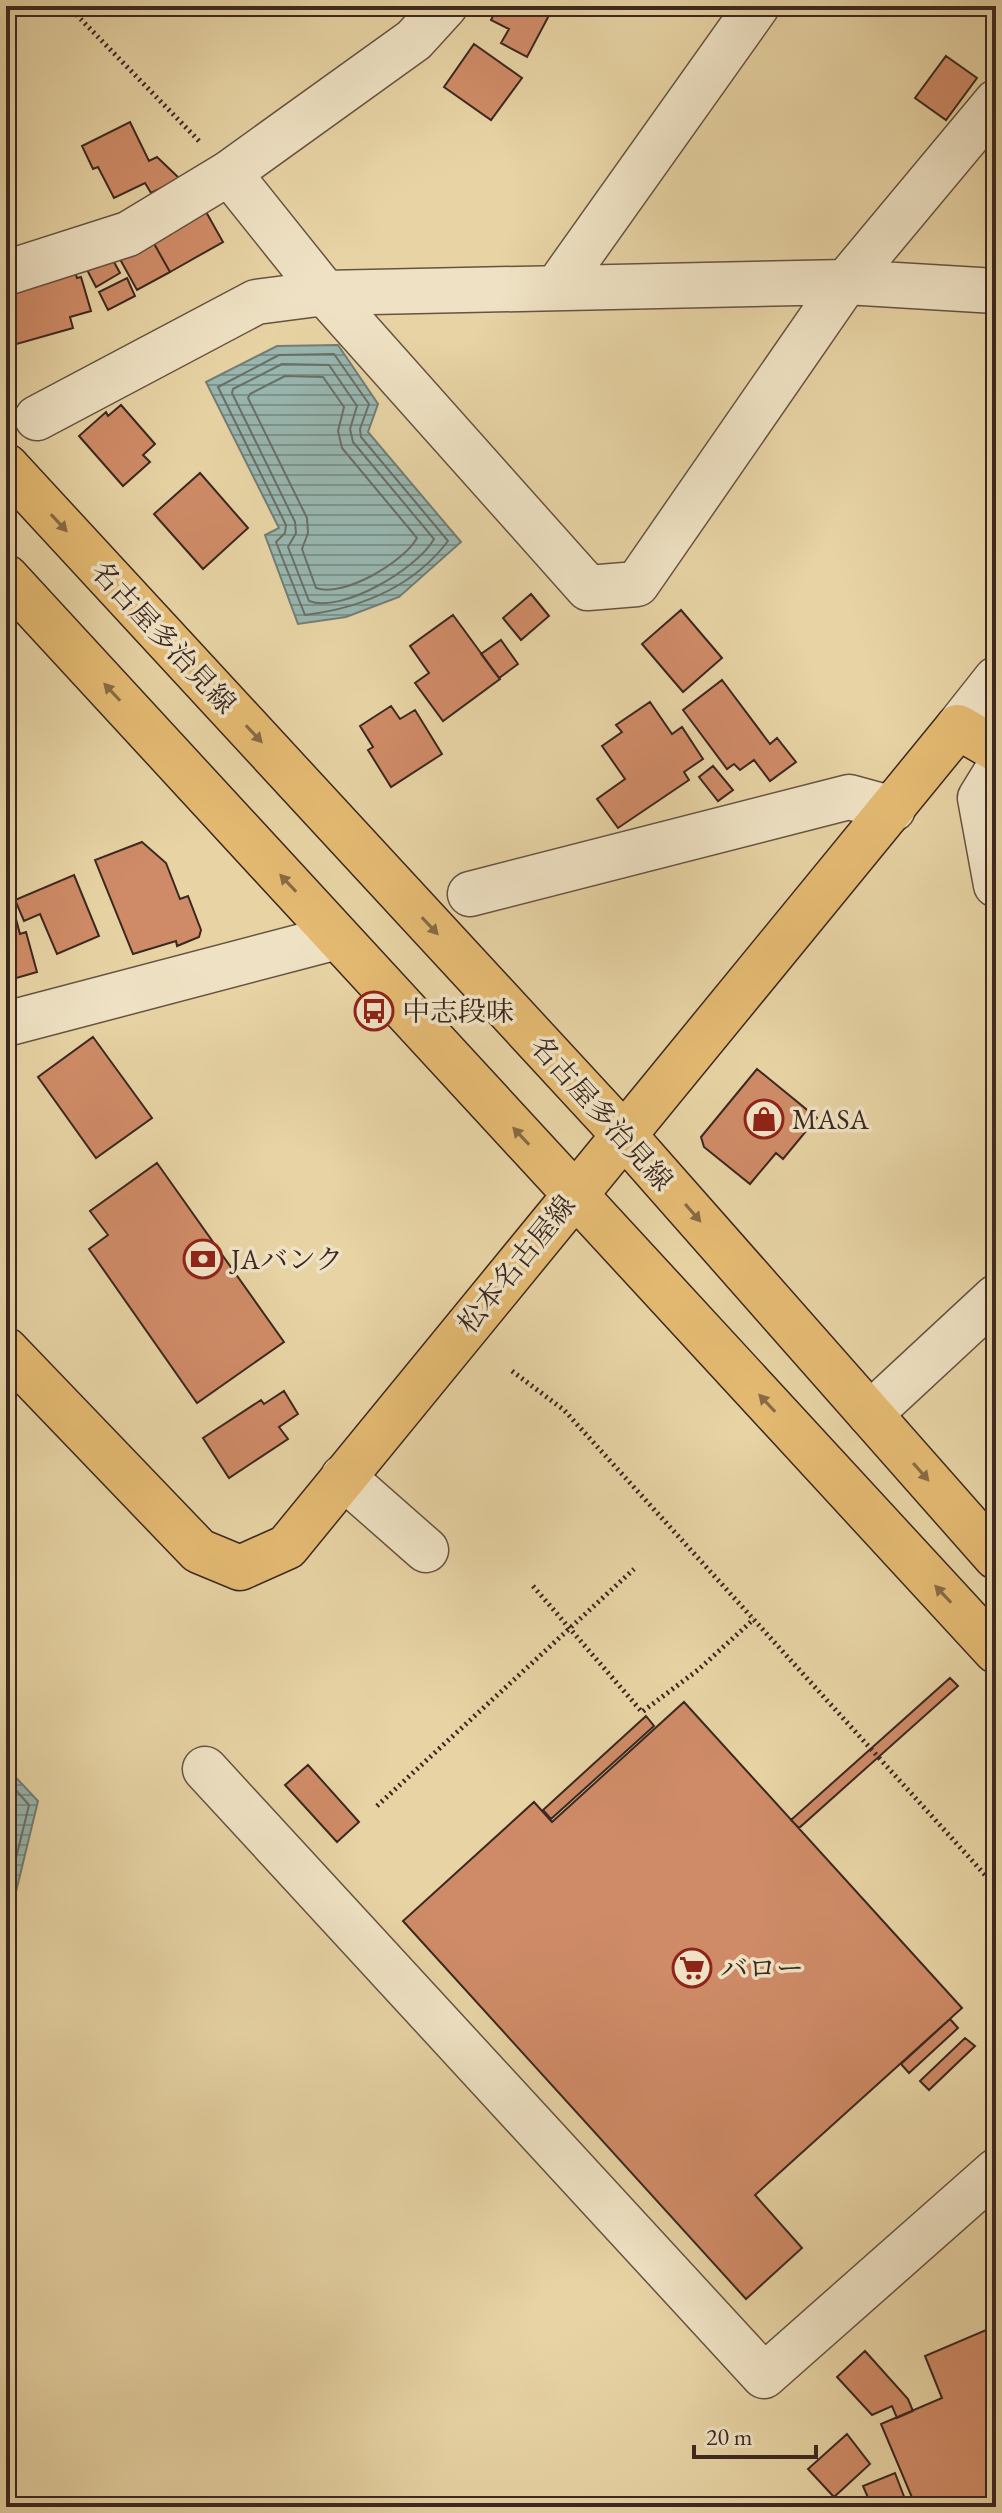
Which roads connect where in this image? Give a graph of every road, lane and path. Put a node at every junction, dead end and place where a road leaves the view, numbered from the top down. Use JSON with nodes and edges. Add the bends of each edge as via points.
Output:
{"nodes":[{"id":1,"x":68,"y":6,"type":"edge"},
{"id":2,"x":445,"y":6,"type":"edge"},
{"id":3,"x":757,"y":6,"type":"edge"},
{"id":4,"x":992,"y":116,"type":"edge"},
{"id":5,"x":229,"y":173,"type":"junction"},
{"id":6,"x":6,"y":273,"type":"edge"},
{"id":7,"x":846,"y":282,"type":"junction"},
{"id":8,"x":558,"y":286,"type":"junction"},
{"id":9,"x":996,"y":291,"type":"edge"},
{"id":10,"x":325,"y":293,"type":"junction"},
{"id":11,"x":37,"y":418,"type":"dead end"},
{"id":12,"x":6,"y":466,"type":"edge"},
{"id":13,"x":6,"y":577,"type":"edge"},
{"id":14,"x":996,"y":679,"type":"edge"},
{"id":15,"x":958,"y":727,"type":"junction"},
{"id":16,"x":996,"y":749,"type":"edge"},
{"id":17,"x":996,"y":772,"type":"edge"},
{"id":18,"x":893,"y":809,"type":"junction"},
{"id":19,"x":996,"y":885,"type":"edge"},
{"id":20,"x":470,"y":894,"type":"dead end"},
{"id":21,"x":337,"y":937,"type":"junction"},
{"id":22,"x":6,"y":1024,"type":"edge"},
{"id":23,"x":623,"y":1134,"type":"junction"},
{"id":24,"x":574,"y":1194,"type":"junction"},
{"id":25,"x":996,"y":1297,"type":"edge"},
{"id":26,"x":6,"y":1350,"type":"edge"},
{"id":27,"x":512,"y":1371,"type":"dead end"},
{"id":28,"x":870,"y":1414,"type":"junction"},
{"id":29,"x":343,"y":1477,"type":"junction"},
{"id":30,"x":426,"y":1550,"type":"dead end"},
{"id":31,"x":996,"y":1557,"type":"edge"},
{"id":32,"x":634,"y":1569,"type":"dead end"},
{"id":33,"x":533,"y":1586,"type":"dead end"},
{"id":34,"x":754,"y":1619,"type":"junction"},
{"id":35,"x":570,"y":1628,"type":"junction"},
{"id":36,"x":996,"y":1651,"type":"edge"},
{"id":37,"x":205,"y":1769,"type":"dead end"},
{"id":38,"x":377,"y":1806,"type":"dead end"},
{"id":39,"x":996,"y":1887,"type":"edge"},
{"id":40,"x":996,"y":2171,"type":"edge"}],
"edges":[{"from":1,"to":5,"type":"path"},
{"from":2,"to":5,"type":"street","via":[[414,40]]},
{"from":3,"to":8,"type":"street"},
{"from":4,"to":7,"type":"street"},
{"from":5,"to":6,"type":"street","via":[[128,234]]},
{"from":5,"to":10,"type":"street"},
{"from":7,"to":8,"type":"street"},
{"from":7,"to":9,"type":"street"},
{"from":7,"to":10,"type":"street","via":[[637,584],[588,588]]},
{"from":8,"to":10,"type":"street"},
{"from":10,"to":11,"type":"street","via":[[256,302]]},
{"from":12,"to":23,"type":"main road","name":"名古屋多治見線","one_way":true},
{"from":21,"to":13,"type":"main road","one_way":true},
{"from":14,"to":15,"type":"street"},
{"from":15,"to":16,"type":"main road"},
{"from":15,"to":18,"type":"main road","name":"松本名古屋線"},
{"from":17,"to":19,"type":"street","via":[[980,798]]},
{"from":18,"to":20,"type":"street","via":[[849,797]]},
{"from":18,"to":23,"type":"main road","name":"松本名古屋線"},
{"from":21,"to":22,"type":"street"},
{"from":24,"to":21,"type":"main road","one_way":true},
{"from":23,"to":24,"type":"main road","name":"松本名古屋線"},
{"from":23,"to":28,"type":"main road","name":"名古屋多治見線","one_way":true},
{"from":24,"to":29,"type":"main road","name":"松本名古屋線"},
{"from":36,"to":24,"type":"main road","one_way":true},
{"from":25,"to":28,"type":"street"},
{"from":26,"to":29,"type":"main road","name":"松本名古屋線","via":[[199,1551],[240,1568],[287,1547]]},
{"from":27,"to":34,"type":"path","via":[[564,1410]]},
{"from":28,"to":31,"type":"main road","name":"名古屋多治見線","one_way":true},
{"from":29,"to":30,"type":"street"},
{"from":32,"to":35,"type":"path"},
{"from":33,"to":35,"type":"path"},
{"from":34,"to":35,"type":"path","via":[[642,1712]]},
{"from":34,"to":39,"type":"path"},
{"from":35,"to":38,"type":"path"},
{"from":37,"to":40,"type":"street","via":[[764,2376]]}]}
